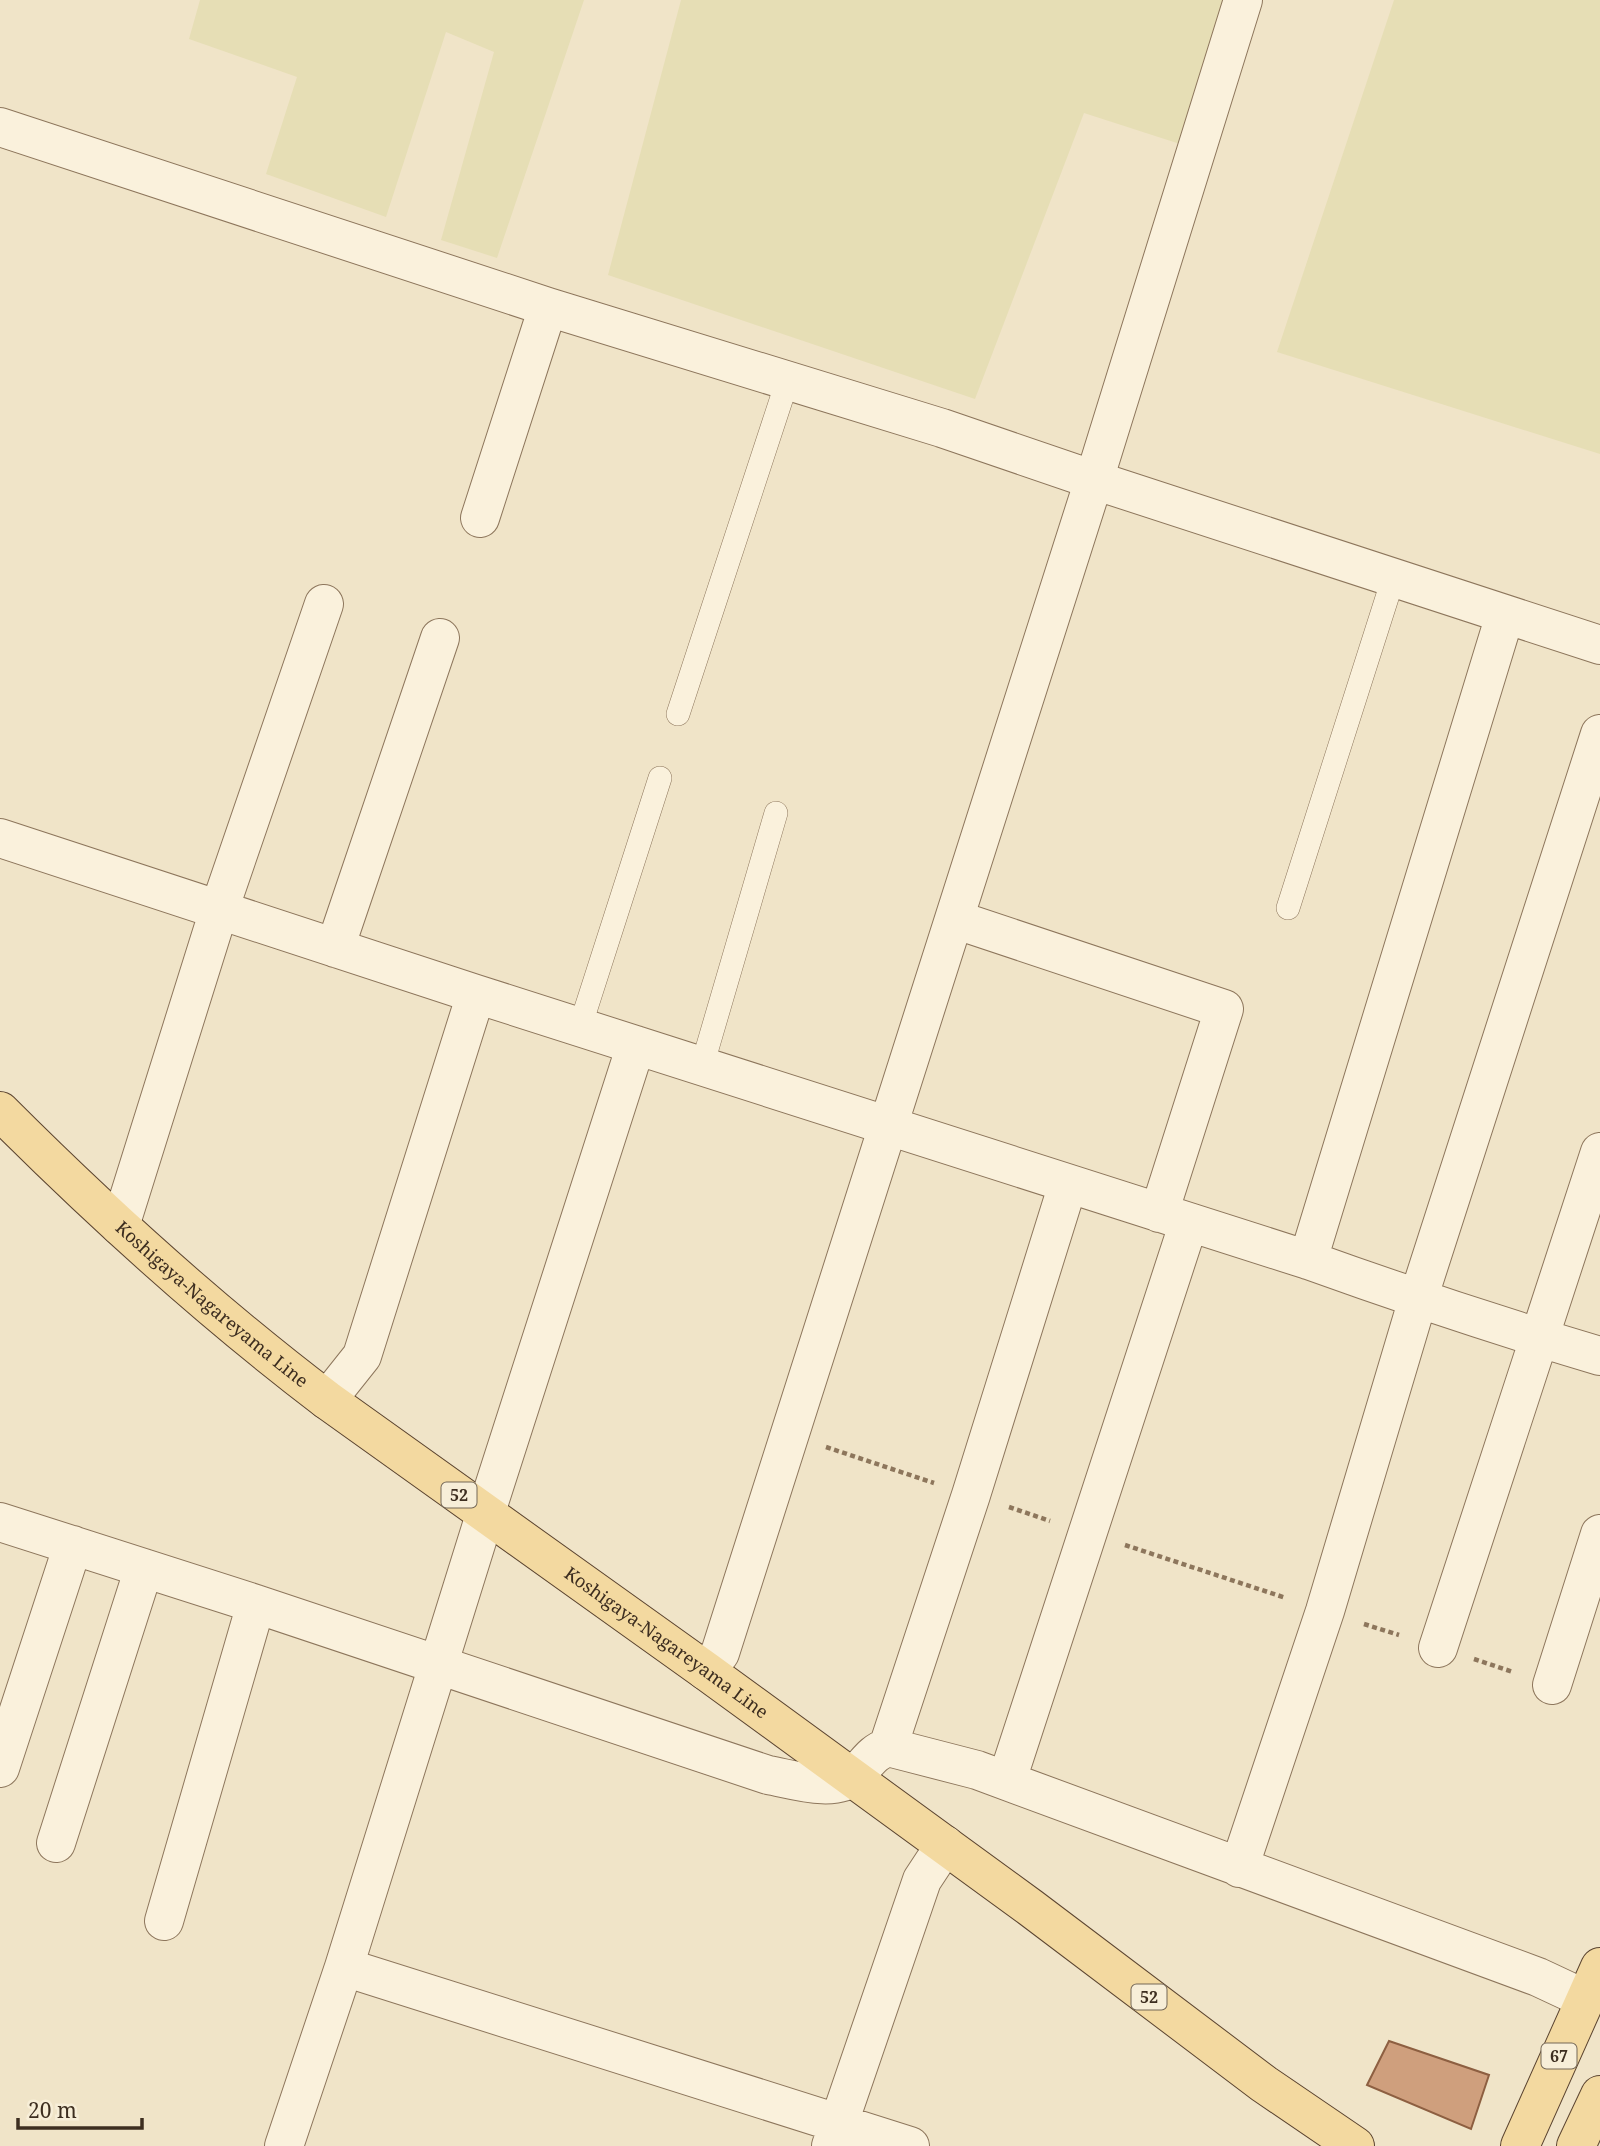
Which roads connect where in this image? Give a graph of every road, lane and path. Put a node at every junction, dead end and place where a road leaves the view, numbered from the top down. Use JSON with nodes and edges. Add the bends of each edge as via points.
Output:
{"nodes":[{"id":1,"x":1243,"y":0,"type":"edge"},
{"id":2,"x":0,"y":127,"type":"edge"},
{"id":3,"x":548,"y":307,"type":"junction"},
{"id":4,"x":787,"y":382,"type":"junction"},
{"id":5,"x":1094,"y":480,"type":"junction"},
{"id":6,"x":480,"y":518,"type":"dead end"},
{"id":7,"x":1393,"y":579,"type":"junction"},
{"id":8,"x":324,"y":604,"type":"dead end"},
{"id":9,"x":1505,"y":615,"type":"junction"},
{"id":10,"x":440,"y":638,"type":"dead end"},
{"id":11,"x":1600,"y":645,"type":"edge"},
{"id":12,"x":678,"y":714,"type":"dead end"},
{"id":13,"x":1600,"y":734,"type":"edge"},
{"id":14,"x":660,"y":779,"type":"dead end"},
{"id":15,"x":776,"y":813,"type":"dead end"},
{"id":16,"x":0,"y":838,"type":"edge"},
{"id":17,"x":1288,"y":908,"type":"dead end"},
{"id":18,"x":219,"y":910,"type":"junction"},
{"id":19,"x":954,"y":919,"type":"junction"},
{"id":20,"x":335,"y":948,"type":"junction"},
{"id":21,"x":476,"y":994,"type":"junction"},
{"id":22,"x":580,"y":1027,"type":"junction"},
{"id":23,"x":636,"y":1045,"type":"junction"},
{"id":24,"x":702,"y":1066,"type":"junction"},
{"id":25,"x":0,"y":1111,"type":"edge"},
{"id":26,"x":887,"y":1126,"type":"junction"},
{"id":27,"x":1600,"y":1152,"type":"edge"},
{"id":28,"x":1068,"y":1184,"type":"junction"},
{"id":29,"x":1174,"y":1218,"type":"junction"},
{"id":30,"x":120,"y":1226,"type":"junction"},
{"id":31,"x":1308,"y":1260,"type":"junction"},
{"id":32,"x":1418,"y":1299,"type":"junction"},
{"id":33,"x":1538,"y":1338,"type":"junction"},
{"id":34,"x":1600,"y":1356,"type":"edge"},
{"id":35,"x":327,"y":1400,"type":"junction"},
{"id":36,"x":789,"y":1435,"type":"junction"},
{"id":37,"x":971,"y":1495,"type":"junction"},
{"id":38,"x":485,"y":1515,"type":"junction"},
{"id":39,"x":0,"y":1522,"type":"edge"},
{"id":40,"x":1089,"y":1534,"type":"junction"},
{"id":41,"x":1600,"y":1534,"type":"edge"},
{"id":42,"x":73,"y":1545,"type":"junction"},
{"id":43,"x":144,"y":1568,"type":"junction"},
{"id":44,"x":256,"y":1604,"type":"junction"},
{"id":45,"x":1325,"y":1611,"type":"junction"},
{"id":46,"x":1438,"y":1647,"type":"junction"},
{"id":47,"x":439,"y":1666,"type":"junction"},
{"id":48,"x":706,"y":1671,"type":"junction"},
{"id":49,"x":1552,"y":1685,"type":"joint"},
{"id":50,"x":888,"y":1747,"type":"junction"},
{"id":51,"x":0,"y":1768,"type":"edge"},
{"id":52,"x":852,"y":1778,"type":"junction"},
{"id":53,"x":1007,"y":1780,"type":"junction"},
{"id":54,"x":56,"y":1843,"type":"dead end"},
{"id":55,"x":945,"y":1845,"type":"junction"},
{"id":56,"x":1239,"y":1868,"type":"junction"},
{"id":57,"x":164,"y":1921,"type":"dead end"},
{"id":58,"x":344,"y":1967,"type":"junction"},
{"id":59,"x":1592,"y":1983,"type":"edge"},
{"id":60,"x":1600,"y":2095,"type":"edge"},
{"id":61,"x":834,"y":2134,"type":"edge"},
{"id":62,"x":284,"y":2146,"type":"edge"},
{"id":63,"x":910,"y":2146,"type":"edge"},
{"id":64,"x":1355,"y":2146,"type":"edge"},
{"id":65,"x":1520,"y":2146,"type":"edge"},
{"id":66,"x":1576,"y":2146,"type":"edge"}],
"edges":[{"from":1,"to":5,"type":"street"},
{"from":2,"to":3,"type":"street"},
{"from":3,"to":4,"type":"street"},
{"from":3,"to":6,"type":"street"},
{"from":4,"to":5,"type":"street"},
{"from":4,"to":12,"type":"lane"},
{"from":5,"to":7,"type":"street"},
{"from":5,"to":19,"type":"street"},
{"from":7,"to":9,"type":"street"},
{"from":7,"to":17,"type":"lane"},
{"from":8,"to":18,"type":"street"},
{"from":9,"to":11,"type":"street"},
{"from":9,"to":31,"type":"street"},
{"from":10,"to":20,"type":"street"},
{"from":13,"to":32,"type":"street"},
{"from":14,"to":22,"type":"lane"},
{"from":15,"to":24,"type":"lane"},
{"from":16,"to":18,"type":"street"},
{"from":18,"to":20,"type":"street"},
{"from":18,"to":30,"type":"street"},
{"from":19,"to":26,"type":"street"},
{"from":19,"to":29,"type":"street","via":[[1224,1009]]},
{"from":20,"to":21,"type":"street"},
{"from":21,"to":22,"type":"street"},
{"from":21,"to":35,"type":"street","via":[[362,1356]]},
{"from":22,"to":23,"type":"street"},
{"from":23,"to":24,"type":"street"},
{"from":23,"to":38,"type":"street"},
{"from":24,"to":26,"type":"street"},
{"from":25,"to":30,"type":"main road","name":"Koshigaya-Nagareyama Line","number":"52"},
{"from":26,"to":28,"type":"street"},
{"from":26,"to":36,"type":"street"},
{"from":27,"to":33,"type":"street"},
{"from":28,"to":29,"type":"street"},
{"from":28,"to":37,"type":"street"},
{"from":29,"to":31,"type":"street"},
{"from":29,"to":40,"type":"street"},
{"from":30,"to":35,"type":"main road","name":"Koshigaya-Nagareyama Line","number":"52","via":[[265,1353]]},
{"from":31,"to":32,"type":"street"},
{"from":32,"to":33,"type":"street"},
{"from":32,"to":45,"type":"street"},
{"from":33,"to":34,"type":"street"},
{"from":33,"to":46,"type":"street"},
{"from":35,"to":38,"type":"main road","name":"Koshigaya-Nagareyama Line","number":"52"},
{"from":36,"to":37,"type":"path"},
{"from":36,"to":48,"type":"street","via":[[720,1653]]},
{"from":37,"to":40,"type":"path"},
{"from":37,"to":50,"type":"street"},
{"from":38,"to":47,"type":"street"},
{"from":38,"to":48,"type":"main road","name":"Koshigaya-Nagareyama Line","number":"52"},
{"from":39,"to":42,"type":"street"},
{"from":40,"to":45,"type":"path"},
{"from":40,"to":53,"type":"street"},
{"from":41,"to":49,"type":"street"},
{"from":42,"to":43,"type":"street"},
{"from":42,"to":51,"type":"street"},
{"from":43,"to":44,"type":"street"},
{"from":43,"to":54,"type":"street"},
{"from":44,"to":47,"type":"street"},
{"from":44,"to":57,"type":"street"},
{"from":45,"to":46,"type":"path"},
{"from":45,"to":56,"type":"street"},
{"from":46,"to":49,"type":"path"},
{"from":47,"to":52,"type":"street","via":[[768,1775],[829,1786]]},
{"from":47,"to":58,"type":"street"},
{"from":48,"to":52,"type":"main road","name":"Koshigaya-Nagareyama Line","number":"52"},
{"from":50,"to":52,"type":"street","via":[[876,1751]]},
{"from":50,"to":53,"type":"street"},
{"from":52,"to":55,"type":"main road","name":"Koshigaya-Nagareyama Line","number":"52"},
{"from":53,"to":56,"type":"street"},
{"from":55,"to":61,"type":"street","via":[[922,1880]]},
{"from":55,"to":64,"type":"main road","name":"Koshigaya-Nagareyama Line","number":"52"},
{"from":56,"to":59,"type":"street","via":[[1538,1977]]},
{"from":58,"to":61,"type":"street"},
{"from":58,"to":62,"type":"street"},
{"from":59,"to":65,"type":"main road","number":"67"},
{"from":60,"to":66,"type":"main road"},
{"from":61,"to":63,"type":"street"}]}
